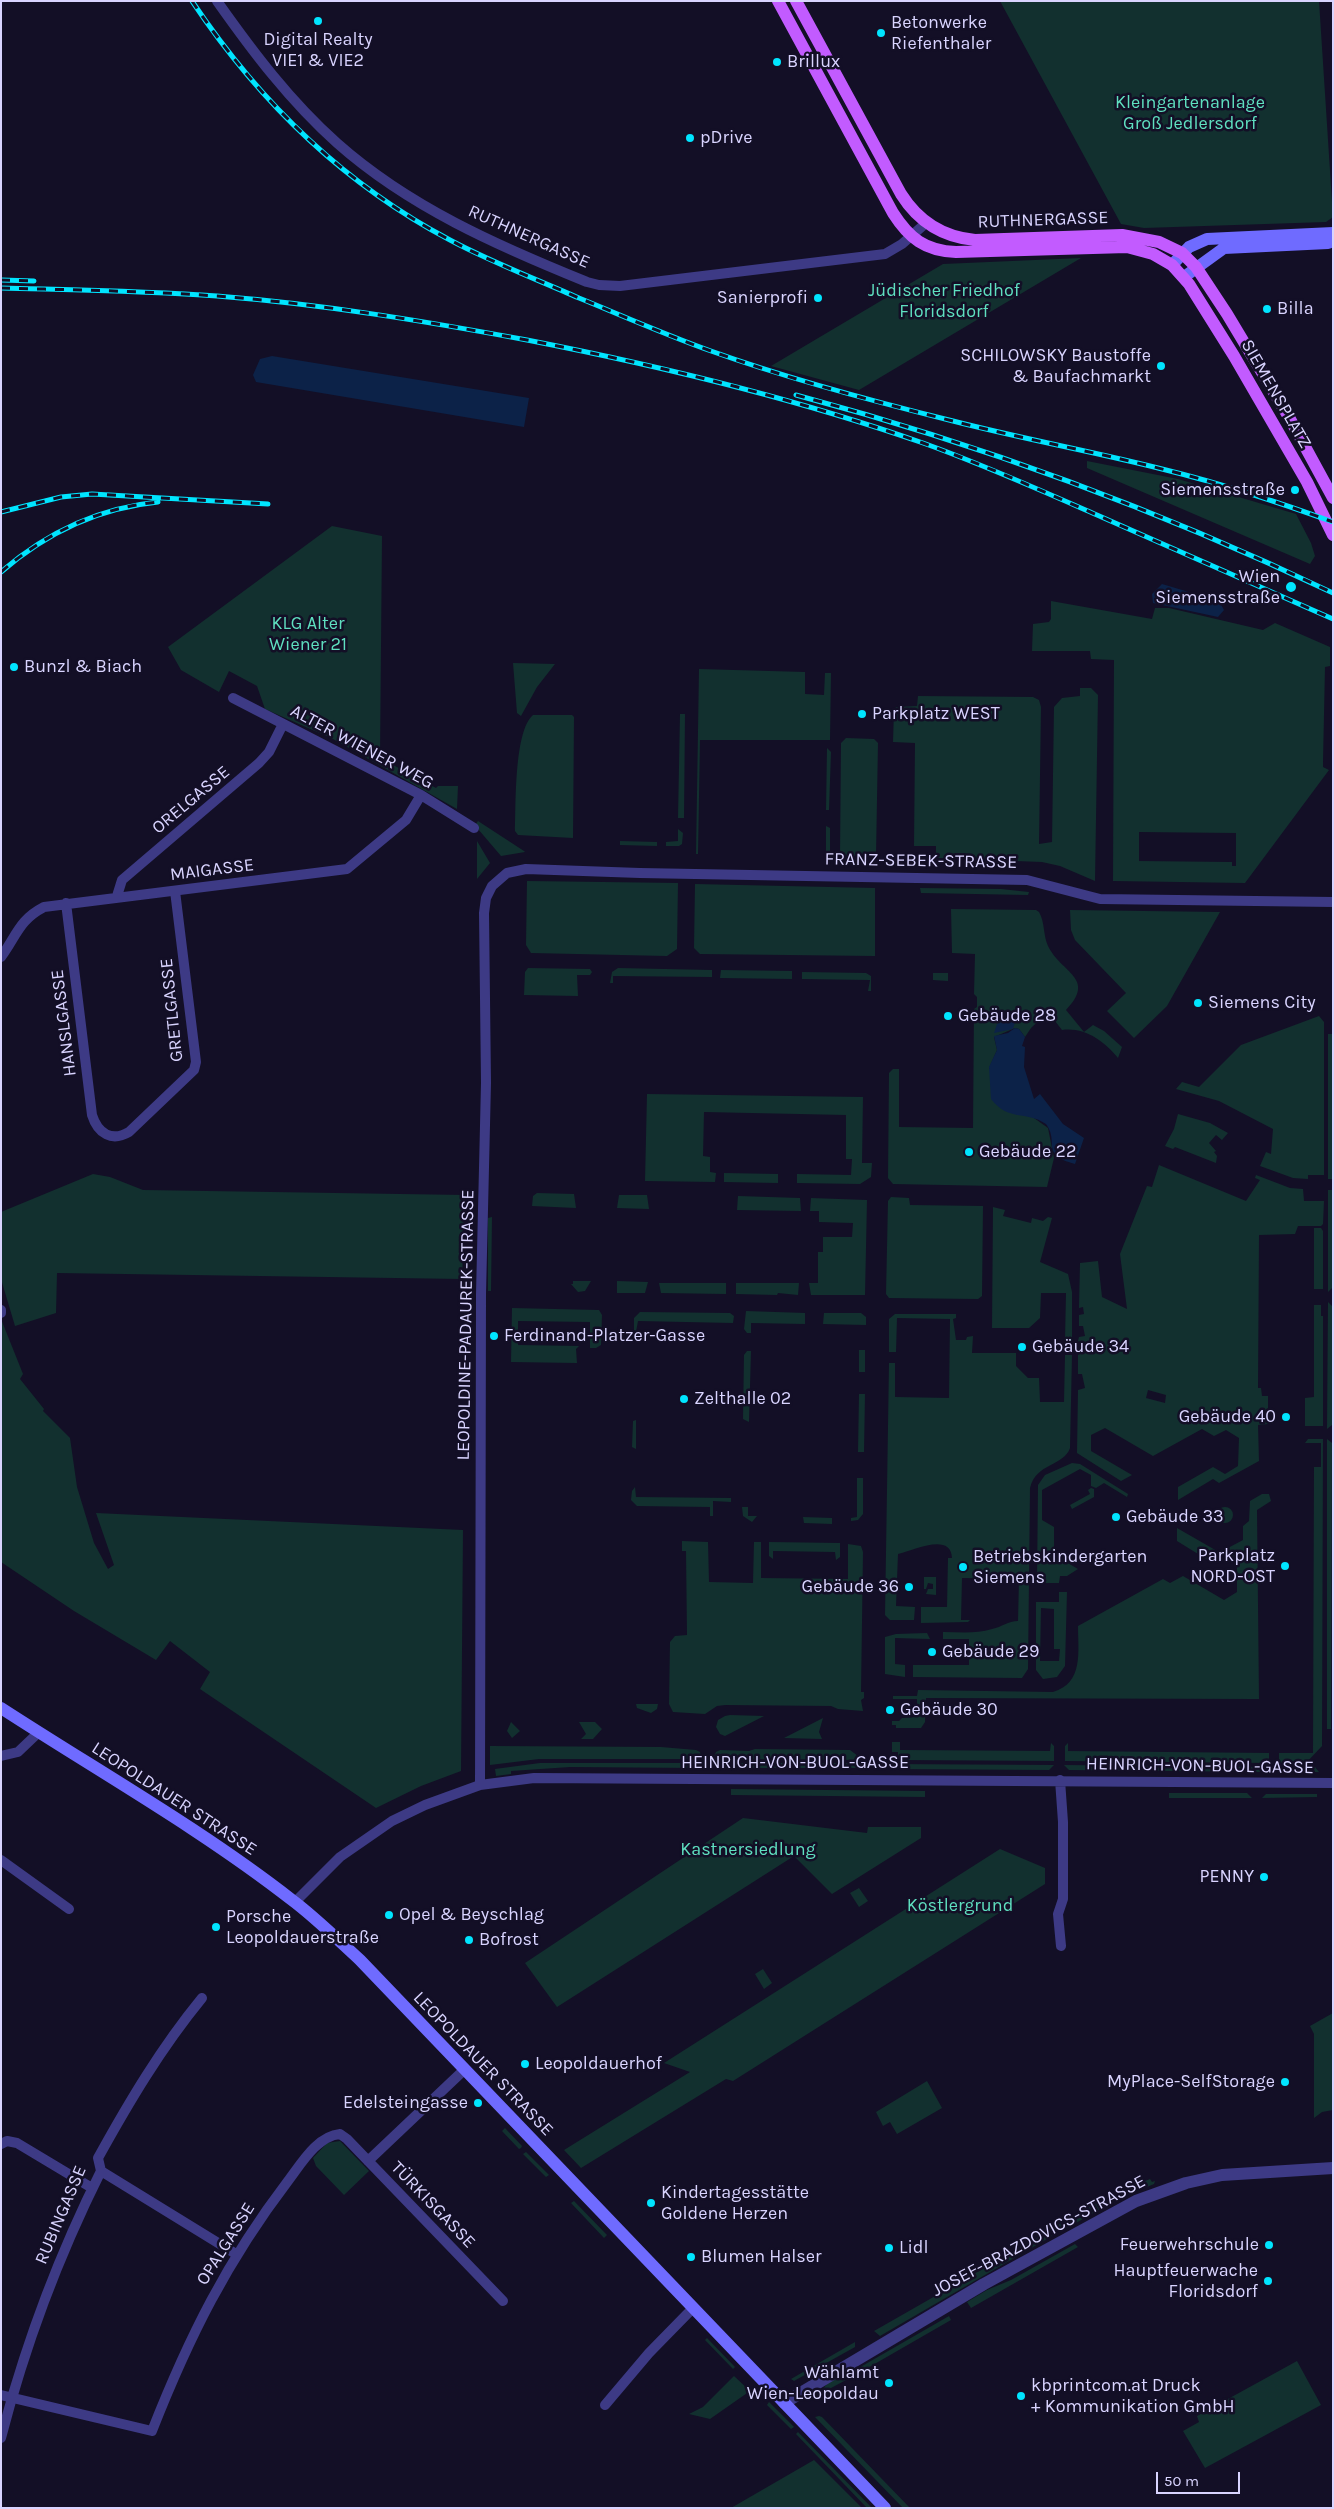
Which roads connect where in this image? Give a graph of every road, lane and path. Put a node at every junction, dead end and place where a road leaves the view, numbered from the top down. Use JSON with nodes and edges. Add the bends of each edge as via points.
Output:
{"nodes":[{"id":1,"x":217,"y":1,"type":"edge"},
{"id":2,"x":778,"y":1,"type":"edge"},
{"id":3,"x":796,"y":1,"type":"edge"},
{"id":4,"x":926,"y":223,"type":"junction"},
{"id":5,"x":1333,"y":233,"type":"edge"},
{"id":6,"x":911,"y":237,"type":"junction"},
{"id":7,"x":1333,"y":241,"type":"edge"},
{"id":8,"x":1182,"y":253,"type":"junction"},
{"id":9,"x":1172,"y":265,"type":"junction"},
{"id":10,"x":1196,"y":267,"type":"junction"},
{"id":11,"x":1184,"y":277,"type":"junction"},
{"id":12,"x":1333,"y":498,"type":"edge"},
{"id":13,"x":1332,"y":534,"type":"edge"},
{"id":14,"x":233,"y":698,"type":"dead end"},
{"id":15,"x":283,"y":724,"type":"junction"},
{"id":16,"x":421,"y":795,"type":"junction"},
{"id":17,"x":474,"y":828,"type":"dead end"},
{"id":18,"x":507,"y":873,"type":"joint"},
{"id":19,"x":175,"y":891,"type":"junction"},
{"id":20,"x":117,"y":896,"type":"junction"},
{"id":21,"x":1333,"y":902,"type":"edge"},
{"id":22,"x":66,"y":903,"type":"junction"},
{"id":23,"x":1,"y":957,"type":"edge"},
{"id":24,"x":105,"y":1135,"type":"joint"},
{"id":25,"x":1,"y":1708,"type":"edge"},
{"id":26,"x":39,"y":1732,"type":"junction"},
{"id":27,"x":1,"y":1756,"type":"edge"},
{"id":28,"x":1060,"y":1780,"type":"junction"},
{"id":29,"x":1333,"y":1783,"type":"edge"},
{"id":30,"x":480,"y":1785,"type":"junction"},
{"id":31,"x":1,"y":1860,"type":"edge"},
{"id":32,"x":294,"y":1902,"type":"junction"},
{"id":33,"x":69,"y":1909,"type":"dead end"},
{"id":34,"x":1061,"y":1946,"type":"dead end"},
{"id":35,"x":202,"y":1998,"type":"dead end"},
{"id":36,"x":464,"y":2070,"type":"junction"},
{"id":37,"x":1,"y":2144,"type":"edge"},
{"id":38,"x":368,"y":2161,"type":"junction"},
{"id":39,"x":1333,"y":2168,"type":"edge"},
{"id":40,"x":101,"y":2172,"type":"junction"},
{"id":41,"x":92,"y":2188,"type":"junction"},
{"id":42,"x":236,"y":2254,"type":"junction"},
{"id":43,"x":503,"y":2301,"type":"dead end"},
{"id":44,"x":693,"y":2308,"type":"junction"},
{"id":45,"x":6,"y":2396,"type":"edge"},
{"id":46,"x":784,"y":2403,"type":"junction"},
{"id":47,"x":605,"y":2405,"type":"dead end"},
{"id":48,"x":1,"y":2438,"type":"edge"},
{"id":49,"x":885,"y":2508,"type":"edge"}],
"edges":[{"from":1,"to":6,"type":"street","name":"RUTHNERGASSE","via":[[282,87],[337,143],[368,167],[397,189],[452,222],[587,282],[620,286],[885,254]]},
{"from":2,"to":6,"type":"main road","via":[[893,213]]},
{"from":3,"to":4,"type":"main road","via":[[901,194]]},
{"from":4,"to":6,"type":"street","name":"RUTHNERGASSE"},
{"from":4,"to":8,"type":"main road","name":"RUTHNERGASSE","via":[[963,239],[1122,235],[1159,242]]},
{"from":5,"to":8,"type":"main road","via":[[1212,238],[1196,242]]},
{"from":6,"to":9,"type":"main road","name":"RUTHNERGASSE","via":[[929,249],[944,252],[1127,247],[1153,254]]},
{"from":7,"to":10,"type":"main road","via":[[1228,247]]},
{"from":8,"to":9,"type":"main road"},
{"from":8,"to":10,"type":"main road","name":"SIEMENSPLATZ"},
{"from":9,"to":11,"type":"main road","name":"SIEMENSPLATZ"},
{"from":10,"to":11,"type":"main road"},
{"from":10,"to":12,"type":"main road","name":"SIEMENSPLATZ","via":[[1266,379]]},
{"from":11,"to":13,"type":"main road","name":"SIEMENSPLATZ","via":[[1284,440]]},
{"from":14,"to":15,"type":"street","name":"ALTER WIENER WEG"},
{"from":15,"to":16,"type":"street","name":"ALTER WIENER WEG"},
{"from":15,"to":20,"type":"street","name":"ORELGASSE","via":[[269,752],[259,763],[122,880]]},
{"from":16,"to":17,"type":"street","name":"ALTER WIENER WEG"},
{"from":16,"to":19,"type":"street","name":"MAIGASSE","via":[[406,820],[347,869]]},
{"from":18,"to":21,"type":"street","name":"FRANZ-SEBEK-STRASSE","via":[[526,869],[1027,880],[1100,899]]},
{"from":18,"to":30,"type":"street","name":"LEOPOLDINE-PADAUREK-STRASSE","via":[[492,886],[484,913],[486,1083]]},
{"from":19,"to":20,"type":"street","name":"MAIGASSE"},
{"from":19,"to":24,"type":"street","name":"GRETLGASSE","via":[[196,1062],[194,1070],[129,1132],[121,1136]]},
{"from":20,"to":22,"type":"street","name":"MAIGASSE"},
{"from":22,"to":23,"type":"street","name":"MAIGASSE","via":[[44,907],[30,914]]},
{"from":22,"to":24,"type":"street","name":"HANSLGASSE","via":[[92,1115],[96,1126]]},
{"from":25,"to":26,"type":"main road","name":"LEOPOLDAUER STRASSE"},
{"from":26,"to":27,"type":"street","via":[[18,1752]]},
{"from":26,"to":32,"type":"main road","name":"LEOPOLDAUER STRASSE","via":[[206,1839]]},
{"from":28,"to":29,"type":"street","name":"HEINRICH-VON-BUOL-GASSE"},
{"from":28,"to":30,"type":"street","name":"HEINRICH-VON-BUOL-GASSE","via":[[534,1778]]},
{"from":28,"to":34,"type":"street","via":[[1063,1899],[1058,1914]]},
{"from":30,"to":32,"type":"street","name":"HEINRICH-VON-BUOL-GASSE","via":[[426,1805],[386,1825],[340,1857]]},
{"from":31,"to":33,"type":"street"},
{"from":32,"to":36,"type":"main road","name":"LEOPOLDAUER STRASSE","via":[[360,1960]]},
{"from":35,"to":40,"type":"street","name":"RUBINGASSE","via":[[176,2030],[124,2110],[98,2158]]},
{"from":36,"to":38,"type":"street"},
{"from":36,"to":44,"type":"main road","name":"LEOPOLDAUER STRASSE"},
{"from":37,"to":41,"type":"street","via":[[7,2141],[16,2143]]},
{"from":38,"to":42,"type":"street","name":"OPALGASSE","via":[[340,2134],[324,2138],[260,2218]]},
{"from":38,"to":43,"type":"street","name":"TÜRKISGASSE"},
{"from":39,"to":46,"type":"street","name":"JOSEF-BRAZDOVICS-STRASSE","via":[[1222,2176],[1186,2183],[1136,2200],[976,2288]]},
{"from":40,"to":41,"type":"street","name":"RUBINGASSE"},
{"from":40,"to":42,"type":"street"},
{"from":41,"to":45,"type":"street","name":"RUBINGASSE","via":[[61,2256]]},
{"from":42,"to":45,"type":"street","name":"OPALGASSE","via":[[189,2342],[152,2430]]},
{"from":44,"to":46,"type":"main road","name":"LEOPOLDAUER STRASSE"},
{"from":44,"to":47,"type":"street"},
{"from":45,"to":48,"type":"street","name":"RUBINGASSE"},
{"from":46,"to":49,"type":"main road","name":"LEOPOLDAUER STRASSE"}]}
